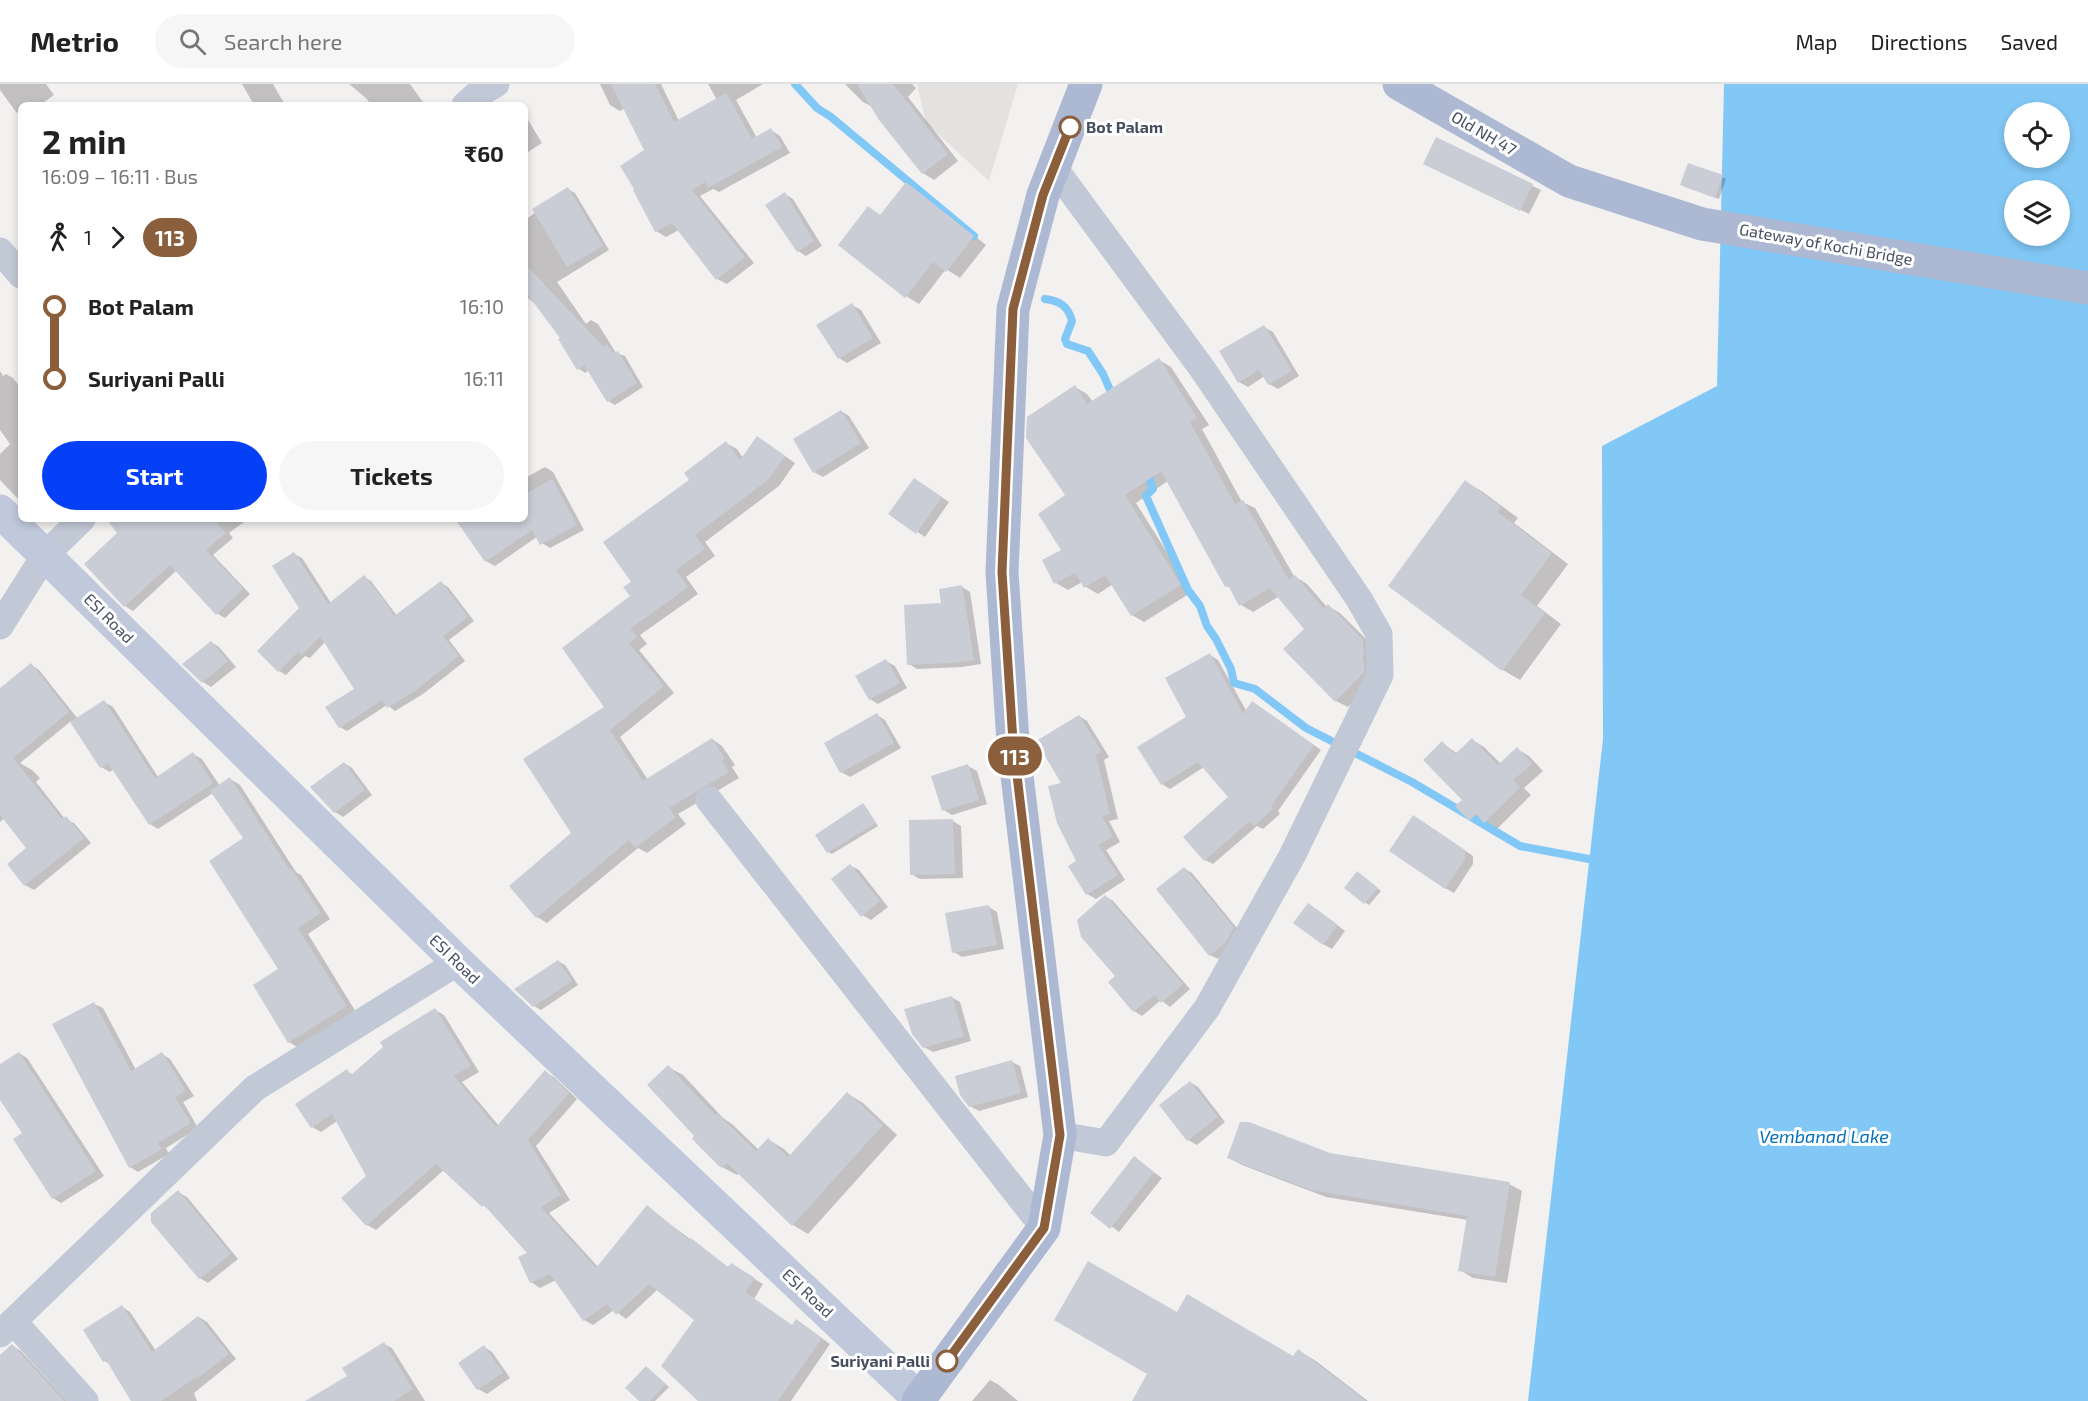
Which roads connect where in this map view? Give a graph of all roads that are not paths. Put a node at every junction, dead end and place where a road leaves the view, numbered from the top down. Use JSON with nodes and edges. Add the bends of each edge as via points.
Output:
{"nodes":[{"id":1,"x":496,"y":84,"type":"edge"},
{"id":2,"x":1086,"y":84,"type":"edge"},
{"id":3,"x":1399,"y":84,"type":"edge"},
{"id":4,"x":468,"y":102,"type":"edge"},
{"id":5,"x":1055,"y":169,"type":"junction"},
{"id":6,"x":1569,"y":181,"type":"joint"},
{"id":7,"x":0,"y":251,"type":"edge"},
{"id":8,"x":18,"y":272,"type":"edge"},
{"id":9,"x":2088,"y":288,"type":"edge"},
{"id":10,"x":0,"y":511,"type":"edge"},
{"id":11,"x":79,"y":522,"type":"edge"},
{"id":12,"x":45,"y":555,"type":"junction"},
{"id":13,"x":0,"y":626,"type":"edge"},
{"id":14,"x":709,"y":800,"type":"dead end"},
{"id":15,"x":458,"y":962,"type":"junction"},
{"id":16,"x":1060,"y":1135,"type":"junction"},
{"id":17,"x":1044,"y":1228,"type":"junction"},
{"id":18,"x":6,"y":1327,"type":"edge"},
{"id":19,"x":919,"y":1400,"type":"edge"},
{"id":20,"x":85,"y":1401,"type":"edge"}],
"edges":[{"from":1,"to":4,"type":"street"},
{"from":2,"to":5,"type":"main road"},
{"from":3,"to":6,"type":"main road","name":"Old NH 47"},
{"from":5,"to":16,"type":"main road","via":[[1043,195],[1013,309],[1002,572],[1013,742]]},
{"from":5,"to":16,"type":"street","via":[[1201,367],[1359,599],[1379,634],[1380,675],[1292,856],[1207,1008],[1106,1143]]},
{"from":6,"to":9,"type":"main road","name":"Gateway of Kochi Bridge","via":[[1702,224]]},
{"from":7,"to":8,"type":"street"},
{"from":10,"to":12,"type":"main road","name":"ESI Road"},
{"from":11,"to":12,"type":"street"},
{"from":12,"to":13,"type":"street"},
{"from":12,"to":15,"type":"main road","name":"ESI Road"},
{"from":14,"to":17,"type":"street"},
{"from":15,"to":18,"type":"street","via":[[255,1088]]},
{"from":15,"to":19,"type":"main road","name":"ESI Road"},
{"from":16,"to":17,"type":"main road"},
{"from":17,"to":19,"type":"main road"},
{"from":18,"to":20,"type":"street"}]}
